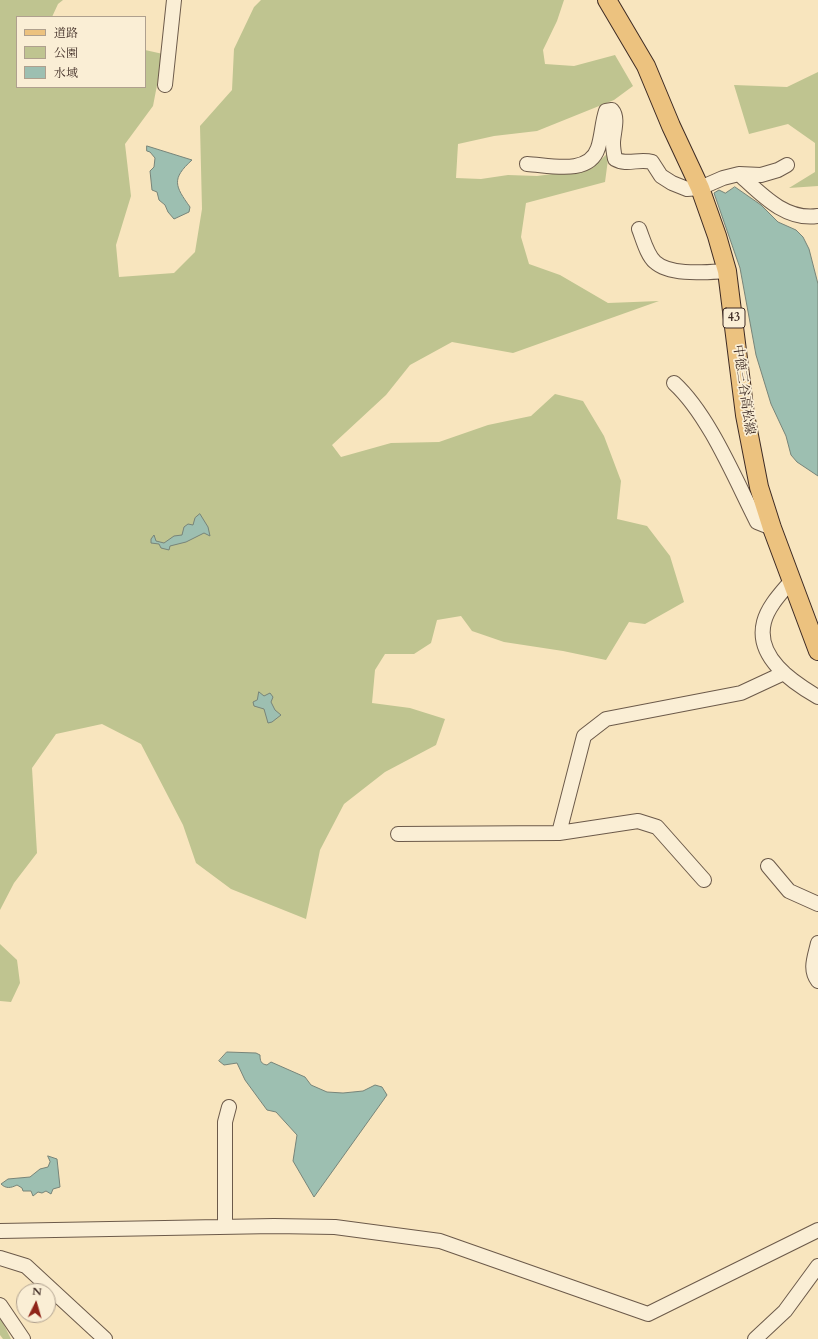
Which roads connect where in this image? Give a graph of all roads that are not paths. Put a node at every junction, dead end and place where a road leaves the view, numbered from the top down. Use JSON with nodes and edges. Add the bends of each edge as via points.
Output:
{"nodes":[{"id":1,"x":174,"y":0,"type":"edge"},
{"id":2,"x":607,"y":0,"type":"edge"},
{"id":3,"x":165,"y":85,"type":"dead end"},
{"id":4,"x":527,"y":164,"type":"dead end"},
{"id":5,"x":787,"y":165,"type":"dead end"},
{"id":6,"x":739,"y":174,"type":"junction"},
{"id":7,"x":700,"y":188,"type":"junction"},
{"id":8,"x":818,"y":216,"type":"edge"},
{"id":9,"x":639,"y":229,"type":"dead end"},
{"id":10,"x":727,"y":272,"type":"junction"},
{"id":11,"x":674,"y":383,"type":"dead end"},
{"id":12,"x":772,"y":528,"type":"junction"},
{"id":13,"x":792,"y":580,"type":"junction"},
{"id":14,"x":818,"y":651,"type":"edge"},
{"id":15,"x":784,"y":673,"type":"junction"},
{"id":16,"x":818,"y":697,"type":"edge"},
{"id":17,"x":559,"y":833,"type":"junction"},
{"id":18,"x":398,"y":834,"type":"dead end"},
{"id":19,"x":768,"y":866,"type":"dead end"},
{"id":20,"x":704,"y":880,"type":"dead end"},
{"id":21,"x":818,"y":904,"type":"edge"},
{"id":22,"x":818,"y":943,"type":"edge"},
{"id":23,"x":818,"y":981,"type":"edge"},
{"id":24,"x":228,"y":1107,"type":"dead end"},
{"id":25,"x":225,"y":1227,"type":"junction"},
{"id":26,"x":818,"y":1230,"type":"edge"},
{"id":27,"x":0,"y":1231,"type":"edge"},
{"id":28,"x":0,"y":1258,"type":"edge"},
{"id":29,"x":818,"y":1266,"type":"edge"},
{"id":30,"x":0,"y":1305,"type":"edge"},
{"id":31,"x":23,"y":1339,"type":"edge"},
{"id":32,"x":105,"y":1339,"type":"edge"},
{"id":33,"x":755,"y":1339,"type":"edge"}],
"edges":[{"from":1,"to":3,"type":"street"},
{"from":2,"to":7,"type":"main road","name":"中徳三谷高松線","number":"43","via":[[646,66]]},
{"from":4,"to":7,"type":"street","via":[[576,166],[586,163],[594,157],[598,148],[606,111],[612,110],[615,122],[615,159],[623,163],[644,159],[652,162],[661,176],[672,183],[688,189]]},
{"from":5,"to":6,"type":"street","via":[[761,175]]},
{"from":6,"to":7,"type":"street"},
{"from":6,"to":8,"type":"street","via":[[768,201],[791,214]]},
{"from":7,"to":10,"type":"main road","name":"中徳三谷高松線","number":"43"},
{"from":9,"to":10,"type":"street","via":[[654,262],[666,269]]},
{"from":10,"to":12,"type":"main road","name":"中徳三谷高松線","number":"43","via":[[745,415],[759,487]]},
{"from":11,"to":12,"type":"street","via":[[688,396],[708,427],[757,522]]},
{"from":12,"to":13,"type":"main road","name":"中徳三谷高松線","number":"43"},
{"from":13,"to":14,"type":"main road","name":"中徳三谷高松線","number":"43"},
{"from":13,"to":15,"type":"street","via":[[774,602],[764,622],[764,640],[772,661]]},
{"from":15,"to":16,"type":"street"},
{"from":15,"to":17,"type":"street","via":[[741,692],[606,719],[584,736]]},
{"from":17,"to":18,"type":"street"},
{"from":17,"to":20,"type":"street","via":[[638,821],[657,827]]},
{"from":19,"to":21,"type":"street","via":[[789,891]]},
{"from":22,"to":23,"type":"street","via":[[812,968]]},
{"from":24,"to":25,"type":"street","via":[[225,1122]]},
{"from":25,"to":26,"type":"street","via":[[335,1227],[440,1241],[648,1314]]},
{"from":25,"to":27,"type":"street"},
{"from":28,"to":32,"type":"street","via":[[26,1266]]},
{"from":29,"to":33,"type":"street","via":[[785,1311]]},
{"from":30,"to":31,"type":"street"}]}
